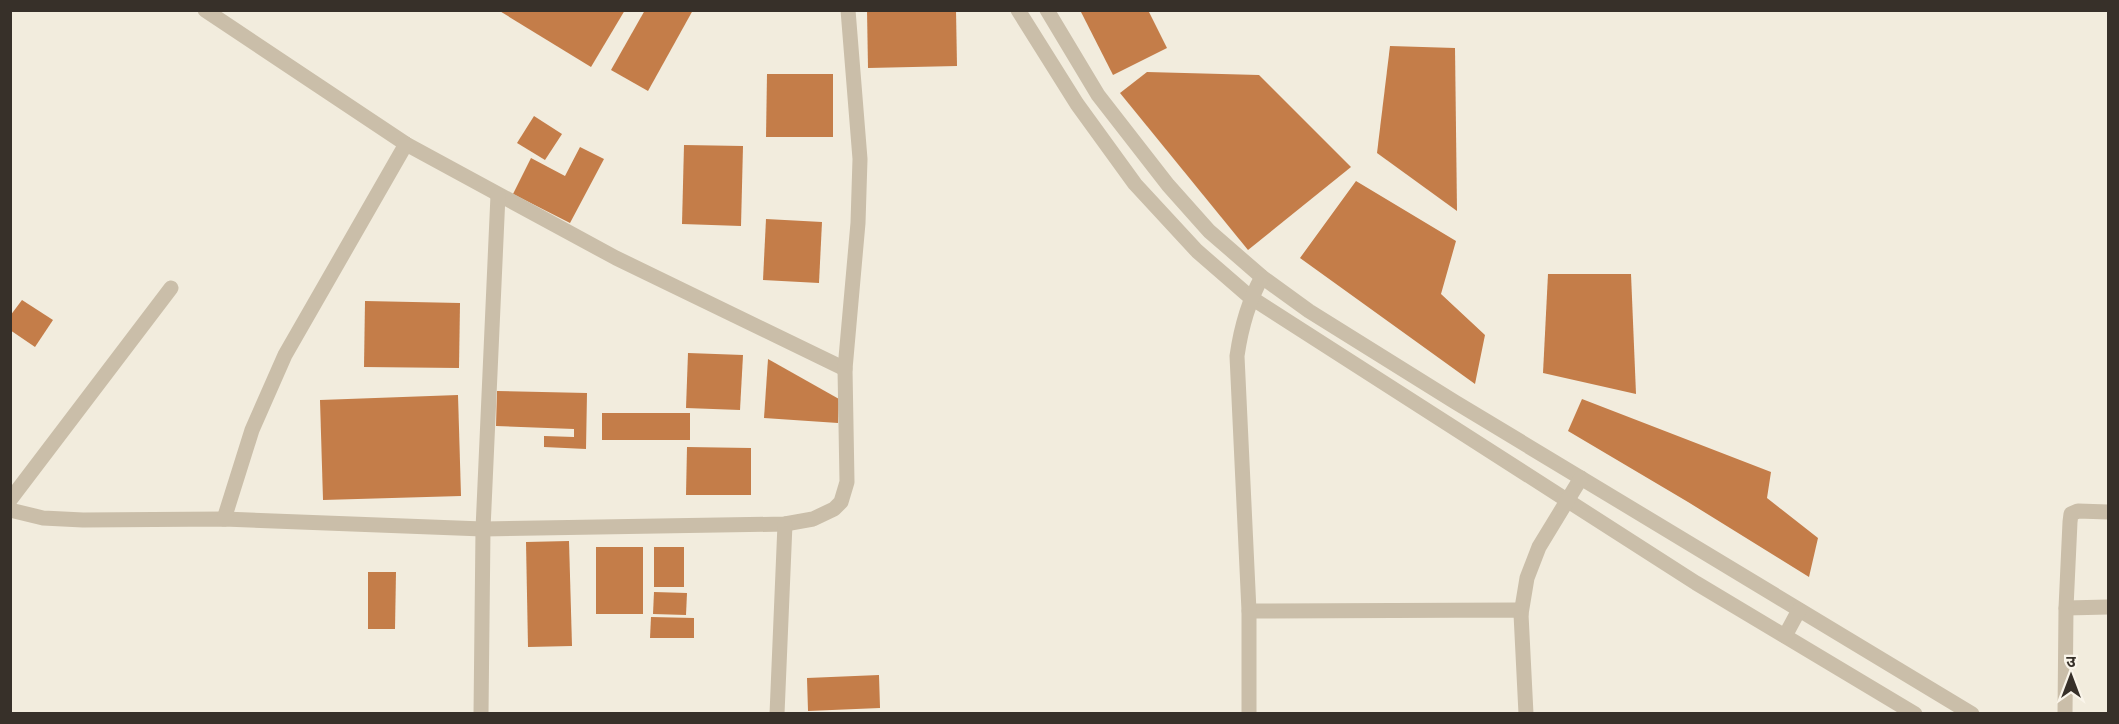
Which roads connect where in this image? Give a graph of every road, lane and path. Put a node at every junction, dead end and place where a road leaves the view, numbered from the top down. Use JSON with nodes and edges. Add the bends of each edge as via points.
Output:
{"nodes":[{"id":1,"x":848,"y":10,"type":"edge"},
{"id":2,"x":1018,"y":10,"type":"edge"},
{"id":3,"x":1047,"y":10,"type":"edge"},
{"id":4,"x":214,"y":12,"type":"edge"},
{"id":5,"x":406,"y":144,"type":"junction"},
{"id":6,"x":498,"y":195,"type":"junction"},
{"id":7,"x":1262,"y":277,"type":"junction"},
{"id":8,"x":171,"y":288,"type":"dead end"},
{"id":9,"x":1250,"y":297,"type":"junction"},
{"id":10,"x":845,"y":369,"type":"junction"},
{"id":11,"x":1581,"y":478,"type":"junction"},
{"id":12,"x":10,"y":500,"type":"edge"},
{"id":13,"x":1568,"y":500,"type":"junction"},
{"id":14,"x":10,"y":510,"type":"edge"},
{"id":15,"x":2109,"y":512,"type":"edge"},
{"id":16,"x":224,"y":519,"type":"junction"},
{"id":17,"x":785,"y":524,"type":"junction"},
{"id":18,"x":483,"y":529,"type":"junction"},
{"id":19,"x":2066,"y":608,"type":"junction"},
{"id":20,"x":2109,"y":608,"type":"edge"},
{"id":21,"x":1799,"y":610,"type":"junction"},
{"id":22,"x":1249,"y":611,"type":"junction"},
{"id":23,"x":1521,"y":614,"type":"junction"},
{"id":24,"x":1785,"y":636,"type":"junction"},
{"id":25,"x":481,"y":714,"type":"edge"},
{"id":26,"x":777,"y":714,"type":"edge"},
{"id":27,"x":1249,"y":714,"type":"edge"},
{"id":28,"x":1526,"y":714,"type":"edge"},
{"id":29,"x":1915,"y":714,"type":"edge"},
{"id":30,"x":1972,"y":714,"type":"edge"},
{"id":31,"x":2065,"y":714,"type":"edge"}],
"edges":[{"from":1,"to":10,"type":"street","via":[[860,159]]},
{"from":2,"to":9,"type":"street","via":[[1077,104],[1135,184],[1197,251]]},
{"from":3,"to":7,"type":"street","via":[[1098,95],[1168,185],[1209,231]]},
{"from":4,"to":5,"type":"street"},
{"from":5,"to":6,"type":"street"},
{"from":5,"to":16,"type":"street","via":[[285,355],[252,430]]},
{"from":6,"to":10,"type":"street","via":[[616,258]]},
{"from":6,"to":18,"type":"street"},
{"from":7,"to":9,"type":"street"},
{"from":7,"to":11,"type":"street","via":[[1330,325]]},
{"from":8,"to":12,"type":"street"},
{"from":9,"to":13,"type":"street"},
{"from":9,"to":22,"type":"street","via":[[1237,356]]},
{"from":10,"to":17,"type":"street","via":[[846,482],[841,501],[826,514]]},
{"from":11,"to":13,"type":"street"},
{"from":11,"to":21,"type":"street"},
{"from":13,"to":23,"type":"street","via":[[1539,547],[1527,578]]},
{"from":13,"to":24,"type":"street"},
{"from":14,"to":16,"type":"street","via":[[43,518],[83,520]]},
{"from":15,"to":19,"type":"street","via":[[2072,514]]},
{"from":16,"to":18,"type":"street"},
{"from":17,"to":18,"type":"street"},
{"from":17,"to":26,"type":"street"},
{"from":18,"to":25,"type":"street"},
{"from":19,"to":20,"type":"street"},
{"from":19,"to":31,"type":"street"},
{"from":21,"to":24,"type":"street"},
{"from":21,"to":30,"type":"street"},
{"from":22,"to":23,"type":"street","via":[[1516,610]]},
{"from":22,"to":27,"type":"street"},
{"from":23,"to":28,"type":"street"},
{"from":24,"to":29,"type":"street"}]}
